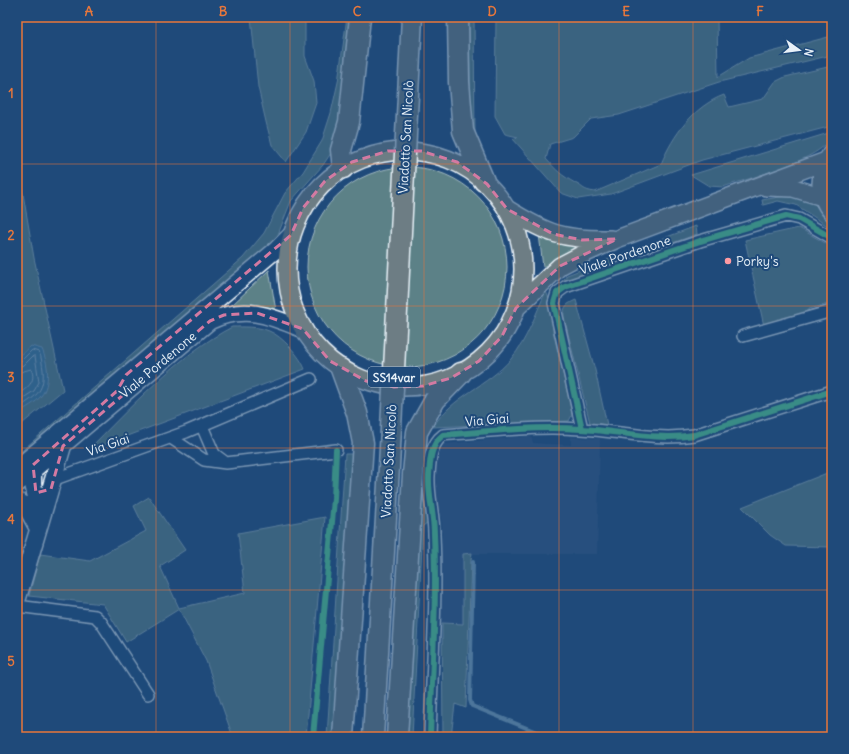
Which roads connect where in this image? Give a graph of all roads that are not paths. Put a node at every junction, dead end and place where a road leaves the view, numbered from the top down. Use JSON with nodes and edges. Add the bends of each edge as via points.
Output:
{"nodes":[{"id":1,"x":360,"y":17,"type":"edge"},
{"id":2,"x":412,"y":17,"type":"edge"},
{"id":3,"x":458,"y":17,"type":"edge"},
{"id":4,"x":829,"y":156,"type":"edge"},
{"id":5,"x":343,"y":168,"type":"junction"},
{"id":6,"x":484,"y":181,"type":"junction"},
{"id":7,"x":760,"y":186,"type":"junction"},
{"id":8,"x":823,"y":197,"type":"junction"},
{"id":9,"x":507,"y":209,"type":"junction"},
{"id":10,"x":832,"y":212,"type":"edge"},
{"id":11,"x":291,"y":235,"type":"junction"},
{"id":12,"x":832,"y":238,"type":"edge"},
{"id":13,"x":617,"y":239,"type":"junction"},
{"id":14,"x":516,"y":308,"type":"junction"},
{"id":15,"x":832,"y":312,"type":"edge"},
{"id":16,"x":302,"y":329,"type":"junction"},
{"id":17,"x":743,"y":336,"type":"dead end"},
{"id":18,"x":341,"y":369,"type":"junction"},
{"id":19,"x":461,"y":373,"type":"junction"},
{"id":20,"x":126,"y":375,"type":"junction"},
{"id":21,"x":311,"y":379,"type":"dead end"},
{"id":22,"x":832,"y":390,"type":"edge"},
{"id":23,"x":202,"y":426,"type":"junction"},
{"id":24,"x":582,"y":429,"type":"junction"},
{"id":25,"x":171,"y":438,"type":"junction"},
{"id":26,"x":63,"y":446,"type":"junction"},
{"id":27,"x":336,"y":450,"type":"dead end"},
{"id":28,"x":226,"y":463,"type":"junction"},
{"id":29,"x":17,"y":468,"type":"edge"},
{"id":30,"x":33,"y":472,"type":"junction"},
{"id":31,"x":17,"y":484,"type":"edge"},
{"id":32,"x":53,"y":484,"type":"junction"},
{"id":33,"x":36,"y":494,"type":"junction"},
{"id":34,"x":17,"y":500,"type":"edge"},
{"id":35,"x":38,"y":528,"type":"junction"},
{"id":36,"x":17,"y":601,"type":"edge"},
{"id":37,"x":17,"y":606,"type":"edge"},
{"id":38,"x":148,"y":694,"type":"dead end"},
{"id":39,"x":343,"y":737,"type":"edge"},
{"id":40,"x":373,"y":737,"type":"edge"},
{"id":41,"x":397,"y":737,"type":"edge"},
{"id":42,"x":430,"y":737,"type":"edge"}],
"edges":[{"from":1,"to":5,"type":"highway","via":[[349,122],[341,150]]},
{"from":2,"to":40,"type":"highway","name":"Viadotto San Nicolò","number":"SS14var","bridge":true},
{"from":3,"to":6,"type":"highway","via":[[463,131]]},
{"from":4,"to":7,"type":"main road","name":"Viale Pordenone"},
{"from":4,"to":8,"type":"main road","name":"Viale Pordenone","via":[[821,178]]},
{"from":5,"to":6,"type":"main road","name":"Viale Pordenone","via":[[380,153],[415,151],[453,161]]},
{"from":5,"to":11,"type":"main road","name":"Viale Pordenone","via":[[325,181],[311,196]]},
{"from":6,"to":9,"type":"main road","name":"Viale Pordenone"},
{"from":7,"to":8,"type":"main road","name":"Viale Pordenone","via":[[793,188]]},
{"from":7,"to":13,"type":"main road","name":"Viale Pordenone"},
{"from":8,"to":10,"type":"main road","name":"Viale Pordenone"},
{"from":9,"to":13,"type":"main road","name":"Viale Pordenone","via":[[532,225],[553,234],[582,240]]},
{"from":9,"to":14,"type":"main road","name":"Viale Pordenone","via":[[517,233],[522,257],[522,286]]},
{"from":11,"to":16,"type":"main road","name":"Viale Pordenone","via":[[287,253],[287,283],[294,311]]},
{"from":11,"to":20,"type":"main road","name":"Viale Pordenone"},
{"from":12,"to":24,"type":"street","name":"Viale Pordenone","via":[[799,219],[786,216],[700,241],[566,287],[557,293],[554,303]]},
{"from":13,"to":14,"type":"main road","name":"Viale Pordenone","via":[[560,266]]},
{"from":14,"to":19,"type":"main road","name":"Viale Pordenone","via":[[497,343],[479,361]]},
{"from":15,"to":17,"type":"street"},
{"from":16,"to":18,"type":"main road","name":"Viale Pordenone","via":[[320,352]]},
{"from":16,"to":26,"type":"main road","name":"Viale Pordenone","via":[[257,313],[241,312],[210,321]]},
{"from":18,"to":19,"type":"main road","name":"Viale Pordenone","via":[[370,382],[398,387],[432,384]]},
{"from":18,"to":39,"type":"highway","via":[[356,407],[363,443]]},
{"from":19,"to":41,"type":"highway","via":[[435,400],[417,432]]},
{"from":20,"to":29,"type":"main road","name":"Viale Pordenone"},
{"from":20,"to":30,"type":"main road","name":"Viale Pordenone","via":[[117,391],[33,465]]},
{"from":21,"to":23,"type":"street"},
{"from":22,"to":24,"type":"street","name":"Via Giai","via":[[694,435],[644,436]]},
{"from":23,"to":25,"type":"street","name":"Via Giai"},
{"from":23,"to":28,"type":"street","via":[[214,454]]},
{"from":24,"to":42,"type":"street","name":"Via Giai","via":[[526,428],[443,435],[434,446],[429,477],[434,533]]},
{"from":25,"to":28,"type":"street","via":[[204,460]]},
{"from":25,"to":32,"type":"street","name":"Via Giai"},
{"from":26,"to":30,"type":"main road","name":"Viale Pordenone"},
{"from":26,"to":32,"type":"main road"},
{"from":27,"to":28,"type":"street"},
{"from":30,"to":31,"type":"main road","name":"Viale Pordenone"},
{"from":30,"to":33,"type":"main road"},
{"from":32,"to":33,"type":"street","name":"Via Giai"},
{"from":32,"to":35,"type":"main road"},
{"from":33,"to":34,"type":"street","name":"Via Giai"},
{"from":33,"to":35,"type":"main road","via":[[39,510]]},
{"from":34,"to":35,"type":"main road","via":[[25,505]]},
{"from":35,"to":36,"type":"main road"},
{"from":37,"to":38,"type":"street","via":[[95,616]]}]}
